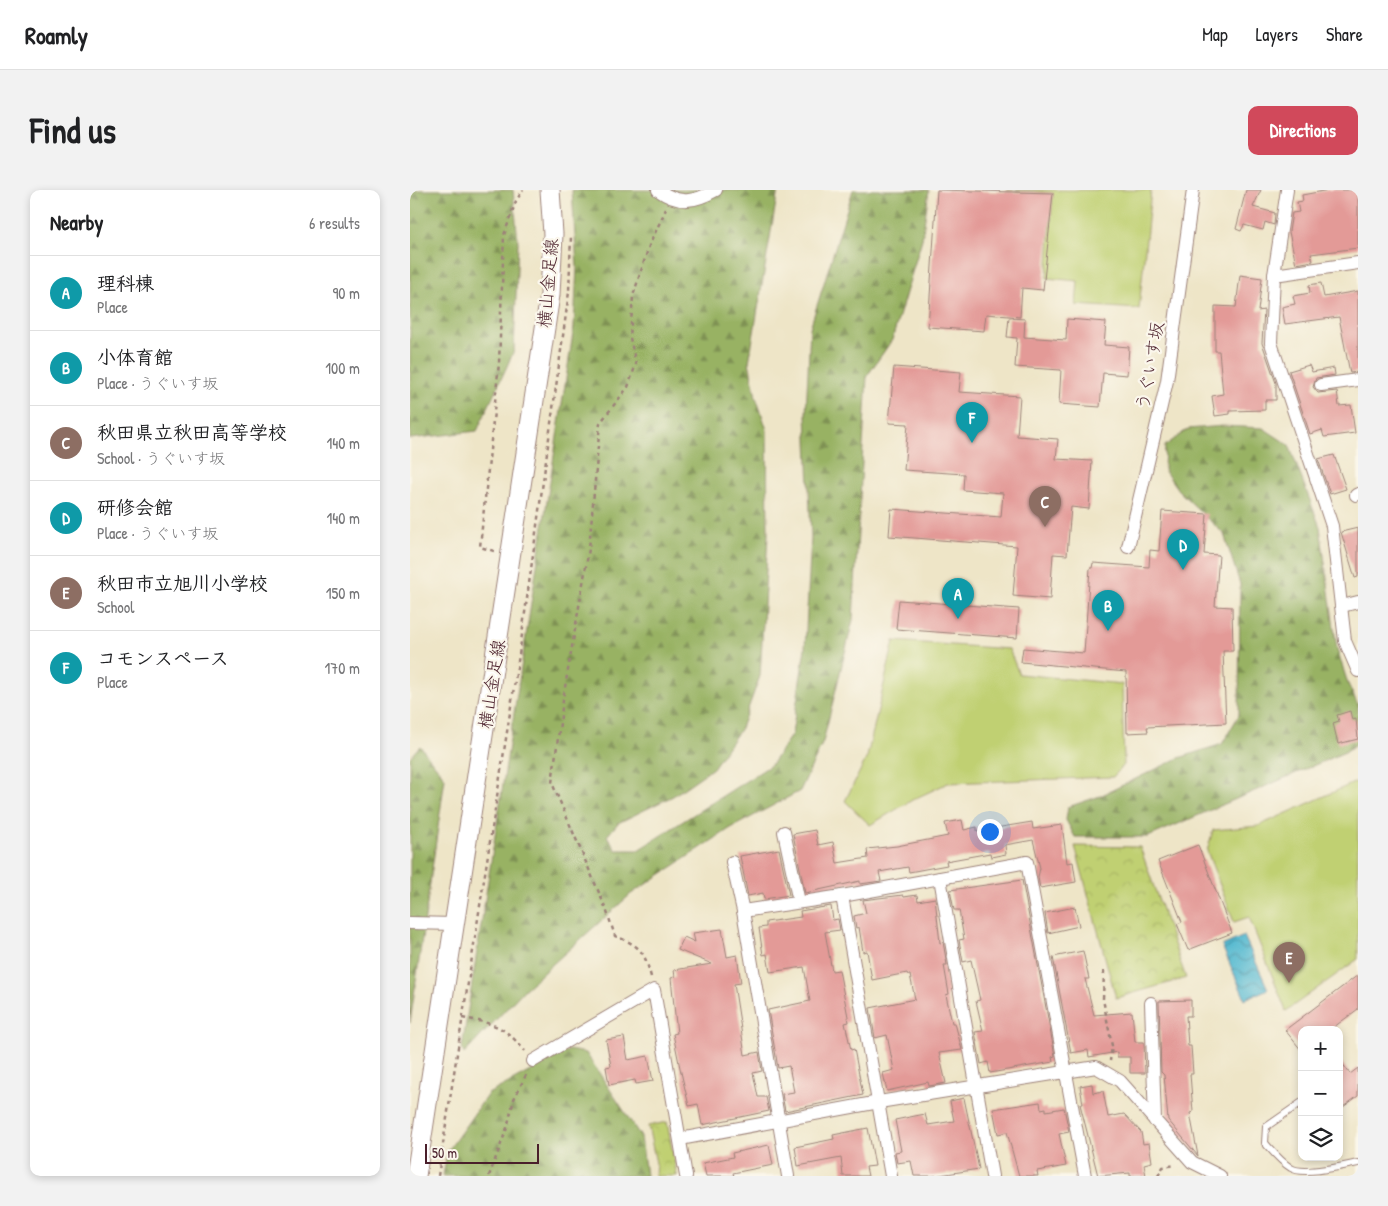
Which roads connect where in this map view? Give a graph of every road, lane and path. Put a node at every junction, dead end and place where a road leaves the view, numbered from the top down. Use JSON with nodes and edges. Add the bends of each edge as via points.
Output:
{"nodes":[{"id":1,"x":523,"y":190,"type":"edge"},
{"id":2,"x":550,"y":190,"type":"edge"},
{"id":3,"x":658,"y":190,"type":"edge"},
{"id":4,"x":716,"y":190,"type":"edge"},
{"id":5,"x":1193,"y":190,"type":"edge"},
{"id":6,"x":1287,"y":190,"type":"edge"},
{"id":7,"x":671,"y":199,"type":"junction"},
{"id":8,"x":1358,"y":263,"type":"edge"},
{"id":9,"x":1274,"y":275,"type":"junction"},
{"id":10,"x":1358,"y":380,"type":"edge"},
{"id":11,"x":1321,"y":385,"type":"dead end"},
{"id":12,"x":535,"y":533,"type":"dead end"},
{"id":13,"x":1128,"y":547,"type":"dead end"},
{"id":14,"x":512,"y":556,"type":"junction"},
{"id":15,"x":1358,"y":602,"type":"edge"},
{"id":16,"x":1342,"y":606,"type":"junction"},
{"id":17,"x":1358,"y":671,"type":"edge"},
{"id":18,"x":784,"y":832,"type":"dead end"},
{"id":19,"x":732,"y":862,"type":"dead end"},
{"id":20,"x":940,"y":878,"type":"junction"},
{"id":21,"x":842,"y":896,"type":"junction"},
{"id":22,"x":799,"y":902,"type":"junction"},
{"id":23,"x":742,"y":910,"type":"junction"},
{"id":24,"x":410,"y":923,"type":"edge"},
{"id":25,"x":455,"y":924,"type":"junction"},
{"id":26,"x":1104,"y":971,"type":"dead end"},
{"id":27,"x":654,"y":990,"type":"junction"},
{"id":28,"x":1151,"y":1003,"type":"dead end"},
{"id":29,"x":441,"y":1014,"type":"junction"},
{"id":30,"x":462,"y":1018,"type":"junction"},
{"id":31,"x":533,"y":1061,"type":"junction"},
{"id":32,"x":1067,"y":1072,"type":"junction"},
{"id":33,"x":1108,"y":1074,"type":"junction"},
{"id":34,"x":977,"y":1086,"type":"junction"},
{"id":35,"x":879,"y":1102,"type":"junction"},
{"id":36,"x":1298,"y":1105,"type":"edge"},
{"id":37,"x":1155,"y":1121,"type":"junction"},
{"id":38,"x":778,"y":1122,"type":"junction"},
{"id":39,"x":680,"y":1139,"type":"junction"},
{"id":40,"x":1192,"y":1162,"type":"junction"},
{"id":41,"x":1358,"y":1163,"type":"edge"},
{"id":42,"x":416,"y":1176,"type":"edge"},
{"id":43,"x":438,"y":1176,"type":"edge"},
{"id":44,"x":489,"y":1176,"type":"edge"},
{"id":45,"x":686,"y":1176,"type":"edge"},
{"id":46,"x":788,"y":1176,"type":"edge"},
{"id":47,"x":892,"y":1176,"type":"edge"},
{"id":48,"x":992,"y":1176,"type":"edge"},
{"id":49,"x":1086,"y":1176,"type":"edge"},
{"id":50,"x":1158,"y":1176,"type":"edge"},
{"id":51,"x":1220,"y":1176,"type":"edge"}],
"edges":[{"from":1,"to":14,"type":"path","via":[[504,235],[499,364],[480,547]]},
{"from":2,"to":14,"type":"main road","name":"横山金足線","via":[[553,234],[550,296]]},
{"from":3,"to":7,"type":"street"},
{"from":4,"to":7,"type":"street","via":[[700,199]]},
{"from":5,"to":13,"type":"street","name":"うぐいす坂","via":[[1167,381]]},
{"from":6,"to":9,"type":"street"},
{"from":7,"to":27,"type":"path","via":[[649,246],[633,296],[630,338],[636,364],[628,387],[600,423],[589,549],[552,783],[615,936],[638,945],[648,965]]},
{"from":8,"to":9,"type":"street"},
{"from":9,"to":16,"type":"street","via":[[1271,343],[1332,526]]},
{"from":10,"to":11,"type":"street"},
{"from":12,"to":30,"type":"path"},
{"from":14,"to":25,"type":"main road","name":"横山金足線"},
{"from":15,"to":16,"type":"street"},
{"from":16,"to":17,"type":"street","via":[[1345,641]]},
{"from":18,"to":22,"type":"street"},
{"from":19,"to":23,"type":"street"},
{"from":20,"to":21,"type":"street"},
{"from":20,"to":32,"type":"street","via":[[1027,862]]},
{"from":20,"to":34,"type":"street"},
{"from":21,"to":22,"type":"street"},
{"from":21,"to":35,"type":"street"},
{"from":22,"to":23,"type":"street"},
{"from":23,"to":38,"type":"street"},
{"from":24,"to":25,"type":"street"},
{"from":25,"to":29,"type":"main road","name":"横山金足線"},
{"from":26,"to":33,"type":"path","via":[[1103,999],[1112,1046]]},
{"from":27,"to":31,"type":"street"},
{"from":27,"to":39,"type":"street"},
{"from":28,"to":37,"type":"street"},
{"from":29,"to":30,"type":"path"},
{"from":29,"to":42,"type":"main road","name":"横山金足線"},
{"from":30,"to":31,"type":"path","via":[[493,1023],[512,1035]]},
{"from":30,"to":43,"type":"path"},
{"from":31,"to":44,"type":"path","via":[[514,1099]]},
{"from":32,"to":33,"type":"street","via":[[1096,1068]]},
{"from":32,"to":34,"type":"street"},
{"from":32,"to":49,"type":"street"},
{"from":33,"to":37,"type":"street","via":[[1120,1081]]},
{"from":34,"to":35,"type":"street"},
{"from":34,"to":48,"type":"street"},
{"from":35,"to":38,"type":"street"},
{"from":35,"to":47,"type":"street"},
{"from":36,"to":41,"type":"lane","via":[[1266,1128],[1265,1143],[1276,1156],[1292,1170],[1302,1172]]},
{"from":37,"to":40,"type":"street"},
{"from":38,"to":39,"type":"street"},
{"from":38,"to":46,"type":"street"},
{"from":39,"to":45,"type":"street"},
{"from":40,"to":50,"type":"path","via":[[1163,1167]]},
{"from":40,"to":51,"type":"street"}]}
